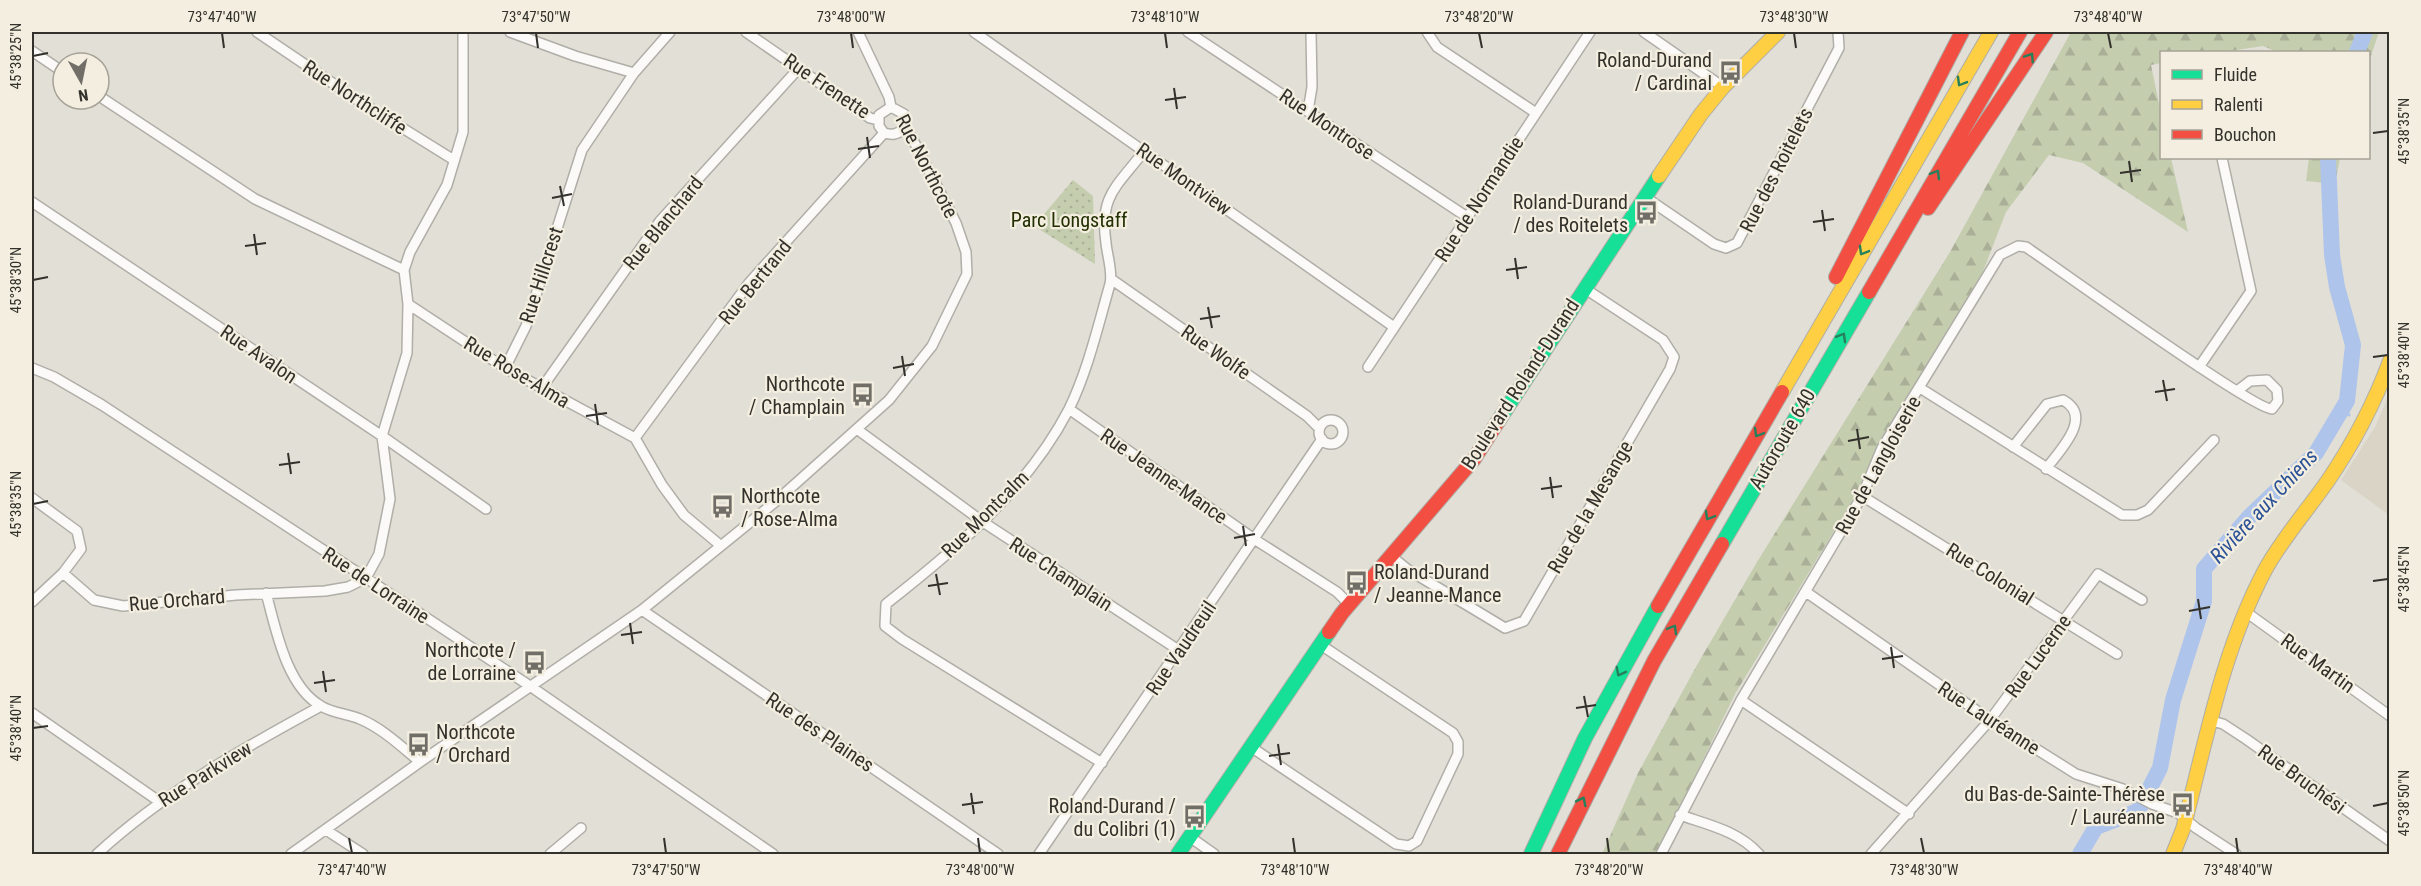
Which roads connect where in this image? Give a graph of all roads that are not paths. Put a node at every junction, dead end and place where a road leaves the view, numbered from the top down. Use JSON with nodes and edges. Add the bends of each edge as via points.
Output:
{"nodes":[{"id":1,"x":257,"y":32,"type":"edge"},
{"id":2,"x":463,"y":32,"type":"edge"},
{"id":3,"x":510,"y":32,"type":"edge"},
{"id":4,"x":670,"y":32,"type":"edge"},
{"id":5,"x":746,"y":32,"type":"edge"},
{"id":6,"x":858,"y":32,"type":"edge"},
{"id":7,"x":974,"y":32,"type":"edge"},
{"id":8,"x":1188,"y":32,"type":"edge"},
{"id":9,"x":1311,"y":32,"type":"edge"},
{"id":10,"x":1427,"y":32,"type":"edge"},
{"id":11,"x":1590,"y":32,"type":"edge"},
{"id":12,"x":1644,"y":32,"type":"edge"},
{"id":13,"x":1778,"y":32,"type":"edge"},
{"id":14,"x":1838,"y":32,"type":"edge"},
{"id":15,"x":1962,"y":32,"type":"edge"},
{"id":16,"x":1991,"y":32,"type":"edge"},
{"id":17,"x":2020,"y":32,"type":"edge"},
{"id":18,"x":2046,"y":32,"type":"edge"},
{"id":19,"x":32,"y":51,"type":"edge"},
{"id":20,"x":51,"y":64,"type":"edge"},
{"id":21,"x":799,"y":68,"type":"junction"},
{"id":22,"x":634,"y":73,"type":"junction"},
{"id":23,"x":1723,"y":87,"type":"junction"},
{"id":24,"x":111,"y":104,"type":"edge"},
{"id":25,"x":891,"y":107,"type":"junction"},
{"id":26,"x":1308,"y":111,"type":"junction"},
{"id":27,"x":1536,"y":113,"type":"junction"},
{"id":28,"x":878,"y":120,"type":"junction"},
{"id":29,"x":903,"y":129,"type":"junction"},
{"id":30,"x":884,"y":133,"type":"junction"},
{"id":31,"x":1144,"y":151,"type":"junction"},
{"id":32,"x":2222,"y":159,"type":"edge"},
{"id":33,"x":454,"y":160,"type":"junction"},
{"id":34,"x":1645,"y":197,"type":"junction"},
{"id":35,"x":32,"y":202,"type":"edge"},
{"id":36,"x":1467,"y":217,"type":"junction"},
{"id":37,"x":404,"y":270,"type":"junction"},
{"id":38,"x":1111,"y":279,"type":"junction"},
{"id":39,"x":1584,"y":288,"type":"junction"},
{"id":40,"x":408,"y":304,"type":"junction"},
{"id":41,"x":1854,"y":315,"type":"junction"},
{"id":42,"x":1394,"y":327,"type":"junction"},
{"id":43,"x":2390,"y":362,"type":"edge"},
{"id":44,"x":1368,"y":367,"type":"dead end"},
{"id":45,"x":2199,"y":367,"type":"junction"},
{"id":46,"x":32,"y":368,"type":"edge"},
{"id":47,"x":505,"y":368,"type":"junction"},
{"id":48,"x":541,"y":388,"type":"junction"},
{"id":49,"x":1920,"y":388,"type":"junction"},
{"id":50,"x":2237,"y":391,"type":"dead end"},
{"id":51,"x":1777,"y":399,"type":"junction"},
{"id":52,"x":1068,"y":409,"type":"junction"},
{"id":53,"x":1319,"y":428,"type":"junction"},
{"id":54,"x":858,"y":430,"type":"junction"},
{"id":55,"x":382,"y":436,"type":"junction"},
{"id":56,"x":635,"y":438,"type":"junction"},
{"id":57,"x":1322,"y":439,"type":"junction"},
{"id":58,"x":2214,"y":440,"type":"dead end"},
{"id":59,"x":2013,"y":447,"type":"junction"},
{"id":60,"x":2046,"y":469,"type":"junction"},
{"id":61,"x":1862,"y":496,"type":"junction"},
{"id":62,"x":32,"y":498,"type":"edge"},
{"id":63,"x":486,"y":509,"type":"dead end"},
{"id":64,"x":982,"y":522,"type":"junction"},
{"id":65,"x":1254,"y":539,"type":"junction"},
{"id":66,"x":720,"y":545,"type":"junction"},
{"id":67,"x":1391,"y":556,"type":"junction"},
{"id":68,"x":63,"y":573,"type":"junction"},
{"id":69,"x":366,"y":578,"type":"junction"},
{"id":70,"x":1806,"y":592,"type":"junction"},
{"id":71,"x":266,"y":593,"type":"junction"},
{"id":72,"x":2142,"y":600,"type":"dead end"},
{"id":73,"x":32,"y":602,"type":"edge"},
{"id":74,"x":1349,"y":604,"type":"junction"},
{"id":75,"x":642,"y":610,"type":"junction"},
{"id":76,"x":2246,"y":612,"type":"junction"},
{"id":77,"x":2065,"y":620,"type":"junction"},
{"id":78,"x":1321,"y":645,"type":"junction"},
{"id":79,"x":1180,"y":651,"type":"junction"},
{"id":80,"x":2117,"y":654,"type":"dead end"},
{"id":81,"x":530,"y":686,"type":"junction"},
{"id":82,"x":1741,"y":700,"type":"junction"},
{"id":83,"x":321,"y":706,"type":"junction"},
{"id":84,"x":32,"y":713,"type":"edge"},
{"id":85,"x":2390,"y":716,"type":"edge"},
{"id":86,"x":1990,"y":720,"type":"junction"},
{"id":87,"x":2212,"y":721,"type":"junction"},
{"id":88,"x":1251,"y":747,"type":"junction"},
{"id":89,"x":420,"y":762,"type":"junction"},
{"id":90,"x":1102,"y":764,"type":"junction"},
{"id":91,"x":160,"y":802,"type":"junction"},
{"id":92,"x":1909,"y":814,"type":"junction"},
{"id":93,"x":1680,"y":815,"type":"junction"},
{"id":94,"x":2186,"y":820,"type":"junction"},
{"id":95,"x":581,"y":828,"type":"dead end"},
{"id":96,"x":326,"y":830,"type":"junction"},
{"id":97,"x":1190,"y":837,"type":"junction"},
{"id":98,"x":2390,"y":841,"type":"edge"},
{"id":99,"x":556,"y":853,"type":"edge"},
{"id":100,"x":97,"y":855,"type":"edge"},
{"id":101,"x":291,"y":855,"type":"edge"},
{"id":102,"x":363,"y":855,"type":"edge"},
{"id":103,"x":774,"y":855,"type":"edge"},
{"id":104,"x":998,"y":855,"type":"edge"},
{"id":105,"x":1039,"y":855,"type":"edge"},
{"id":106,"x":1178,"y":855,"type":"edge"},
{"id":107,"x":1214,"y":855,"type":"edge"},
{"id":108,"x":1531,"y":855,"type":"edge"},
{"id":109,"x":1558,"y":855,"type":"edge"},
{"id":110,"x":1661,"y":855,"type":"edge"},
{"id":111,"x":1759,"y":855,"type":"edge"},
{"id":112,"x":1871,"y":855,"type":"edge"},
{"id":113,"x":2173,"y":855,"type":"edge"},
{"id":114,"x":2236,"y":855,"type":"edge"}],
"edges":[{"from":1,"to":33,"type":"street","name":"Rue Northcliffe","via":[[359,102]]},
{"from":2,"to":33,"type":"street","via":[[462,132]]},
{"from":3,"to":22,"type":"street"},
{"from":4,"to":22,"type":"street","name":"Rue Hillcrest"},
{"from":5,"to":21,"type":"street","name":"Rue Frenette"},
{"from":6,"to":25,"type":"street","name":"Rue Northcote"},
{"from":7,"to":31,"type":"street","name":"Rue Montview"},
{"from":8,"to":26,"type":"street","name":"Rue Montrose"},
{"from":9,"to":26,"type":"street","via":[[1312,87]]},
{"from":10,"to":27,"type":"street","via":[[1437,47]]},
{"from":11,"to":27,"type":"street","name":"Rue de Normandie"},
{"from":12,"to":23,"type":"street"},
{"from":13,"to":23,"type":"main road","name":"Boulevard Roland-Durand"},
{"from":14,"to":34,"type":"street","name":"Rue des Roitelets","via":[[1839,48],[1737,243],[1726,248],[1714,244]]},
{"from":15,"to":51,"type":"main road"},
{"from":16,"to":51,"type":"main road","name":"Autoroute 640","one_way":true},
{"from":41,"to":17,"type":"main road","name":"Autoroute 640","one_way":true},
{"from":41,"to":18,"type":"main road","one_way":true},
{"from":19,"to":20,"type":"street"},
{"from":21,"to":28,"type":"street","name":"Rue Frenette"},
{"from":21,"to":48,"type":"street","name":"Rue Blanchard","via":[[660,221]]},
{"from":22,"to":47,"type":"street","name":"Rue Hillcrest","via":[[582,150],[526,326]]},
{"from":23,"to":34,"type":"main road","name":"Boulevard Roland-Durand"},
{"from":24,"to":37,"type":"street","via":[[255,199]]},
{"from":25,"to":28,"type":"street","name":"Rue Frenette","via":[[882,111]]},
{"from":25,"to":29,"type":"street","name":"Rue Northcote","via":[[904,114]]},
{"from":26,"to":36,"type":"street","name":"Rue Montrose"},
{"from":27,"to":36,"type":"street","name":"Rue de Normandie"},
{"from":28,"to":30,"type":"street","name":"Rue Frenette"},
{"from":29,"to":30,"type":"street","name":"Rue Frenette","via":[[898,134]]},
{"from":29,"to":54,"type":"street","name":"Rue Northcote","via":[[911,135],[956,223],[966,252],[968,274],[932,346],[889,400]]},
{"from":30,"to":56,"type":"street","name":"Rue Bertrand","via":[[749,283]]},
{"from":31,"to":38,"type":"street","name":"Rue Montcalm","via":[[1107,201],[1102,218]]},
{"from":31,"to":42,"type":"street","name":"Rue Montview"},
{"from":32,"to":45,"type":"street","via":[[2251,291]]},
{"from":33,"to":37,"type":"street","via":[[447,185]]},
{"from":34,"to":39,"type":"main road","name":"Boulevard Roland-Durand"},
{"from":35,"to":55,"type":"street","name":"Rue Avalon"},
{"from":36,"to":42,"type":"street","name":"Rue de Normandie"},
{"from":37,"to":40,"type":"street"},
{"from":38,"to":52,"type":"street","name":"Rue Montcalm","via":[[1088,362]]},
{"from":38,"to":53,"type":"street","name":"Rue Wolfe"},
{"from":39,"to":67,"type":"main road","name":"Boulevard Roland-Durand","via":[[1474,459]]},
{"from":39,"to":67,"type":"street","name":"Rue de la Mesange","via":[[1663,340],[1674,357],[1524,621],[1505,628]]},
{"from":40,"to":47,"type":"street","name":"Rue Rose-Alma"},
{"from":40,"to":55,"type":"street","via":[[407,353]]},
{"from":109,"to":41,"type":"main road","name":"Autoroute 640","one_way":true,"via":[[1645,678]]},
{"from":42,"to":44,"type":"street","name":"Rue de Normandie"},
{"from":43,"to":76,"type":"main road","via":[[2361,431],[2274,555]]},
{"from":45,"to":49,"type":"street","name":"Rue de Langloiserie","via":[[2026,247],[2018,246],[2000,255],[1992,265]]},
{"from":45,"to":50,"type":"street","name":"Rue de Langloiserie"},
{"from":46,"to":69,"type":"street","name":"Rue de Lorraine","via":[[102,405]]},
{"from":47,"to":48,"type":"street","name":"Rue Rose-Alma"},
{"from":48,"to":56,"type":"street","name":"Rue Rose-Alma"},
{"from":49,"to":59,"type":"street"},
{"from":49,"to":61,"type":"street","name":"Rue de Langloiserie","via":[[1882,448]]},
{"from":51,"to":108,"type":"main road","name":"Autoroute 640","one_way":true,"via":[[1629,656],[1585,738]]},
{"from":52,"to":64,"type":"street","name":"Rue Montcalm","via":[[1035,464]]},
{"from":52,"to":65,"type":"street","name":"Rue Jeanne-Mance"},
{"from":53,"to":57,"type":"street"},
{"from":53,"to":57,"type":"street","via":[[1331,420],[1342,426],[1342,435],[1336,442]]},
{"from":54,"to":64,"type":"street","name":"Rue Champlain"},
{"from":54,"to":66,"type":"street","name":"Rue Northcote"},
{"from":55,"to":63,"type":"street","name":"Rue Avalon"},
{"from":55,"to":69,"type":"street","via":[[390,499],[379,554]]},
{"from":56,"to":66,"type":"street","via":[[684,515]]},
{"from":57,"to":65,"type":"street","name":"Rue Vaudreuil"},
{"from":58,"to":60,"type":"street","via":[[2148,510],[2137,515],[2122,515]]},
{"from":59,"to":60,"type":"street"},
{"from":59,"to":60,"type":"street","via":[[2047,404],[2063,400],[2072,405],[2076,427]]},
{"from":61,"to":70,"type":"street","name":"Rue de Langloiserie"},
{"from":61,"to":77,"type":"street","name":"Rue Colonial"},
{"from":62,"to":68,"type":"street","via":[[77,531],[81,549]]},
{"from":64,"to":79,"type":"street","name":"Rue Champlain"},
{"from":64,"to":90,"type":"street","name":"Rue Montcalm","via":[[886,604],[885,626]]},
{"from":65,"to":74,"type":"street","name":"Rue Jeanne-Mance","via":[[1337,592]]},
{"from":65,"to":79,"type":"street","name":"Rue Vaudreuil"},
{"from":66,"to":75,"type":"street","name":"Rue Northcote"},
{"from":67,"to":74,"type":"main road","name":"Boulevard Roland-Durand"},
{"from":68,"to":71,"type":"street","name":"Rue Orchard","via":[[94,600],[123,606]]},
{"from":68,"to":73,"type":"street"},
{"from":69,"to":71,"type":"street","name":"Rue Orchard","via":[[348,587],[325,591]]},
{"from":69,"to":81,"type":"street","name":"Rue de Lorraine"},
{"from":70,"to":82,"type":"street","name":"Rue de Langloiserie"},
{"from":70,"to":86,"type":"street","name":"Rue Lauréanne"},
{"from":71,"to":83,"type":"street","via":[[283,657],[306,692]]},
{"from":72,"to":77,"type":"street","name":"Rue Lucerne","via":[[2098,574]]},
{"from":74,"to":78,"type":"main road","name":"Boulevard Roland-Durand"},
{"from":75,"to":81,"type":"street","name":"Rue Northcote"},
{"from":75,"to":104,"type":"street","name":"Rue des Plaines"},
{"from":76,"to":85,"type":"street","name":"Rue Martin"},
{"from":76,"to":87,"type":"main road"},
{"from":77,"to":80,"type":"street","name":"Rue Colonial"},
{"from":77,"to":86,"type":"street","name":"Rue Lucerne"},
{"from":78,"to":88,"type":"main road","name":"Boulevard Roland-Durand"},
{"from":78,"to":88,"type":"street","via":[[1453,733],[1458,742],[1458,754],[1417,841],[1409,846],[1396,844]]},
{"from":79,"to":90,"type":"street","name":"Rue Vaudreuil"},
{"from":81,"to":89,"type":"street","name":"Rue Northcote"},
{"from":81,"to":103,"type":"street","name":"Rue de Lorraine"},
{"from":82,"to":92,"type":"street"},
{"from":82,"to":93,"type":"street","name":"Rue de Langloiserie"},
{"from":83,"to":89,"type":"street","via":[[362,720]]},
{"from":83,"to":91,"type":"street","name":"Rue Parkview","via":[[261,738]]},
{"from":84,"to":91,"type":"street"},
{"from":86,"to":92,"type":"street","name":"Rue Lucerne"},
{"from":86,"to":94,"type":"street","name":"Rue Lauréanne","via":[[2079,777],[2178,813]]},
{"from":87,"to":94,"type":"main road"},
{"from":87,"to":98,"type":"street","name":"Rue Bruchési","via":[[2247,739]]},
{"from":88,"to":97,"type":"main road","name":"Boulevard Roland-Durand"},
{"from":89,"to":96,"type":"street","name":"Rue Northcote"},
{"from":90,"to":105,"type":"street","name":"Rue Vaudreuil"},
{"from":91,"to":100,"type":"street","name":"Rue Parkview","via":[[130,823]]},
{"from":92,"to":112,"type":"street","name":"Rue Lucerne"},
{"from":93,"to":110,"type":"street","name":"Rue de Langloiserie"},
{"from":93,"to":111,"type":"street","via":[[1729,832],[1747,842]]},
{"from":94,"to":113,"type":"main road"},
{"from":94,"to":114,"type":"street","name":"Rue Lauréanne"},
{"from":95,"to":99,"type":"street"},
{"from":96,"to":101,"type":"street","name":"Rue Northcote"},
{"from":96,"to":102,"type":"street"},
{"from":97,"to":106,"type":"main road","name":"Boulevard Roland-Durand"},
{"from":97,"to":107,"type":"street"}]}
